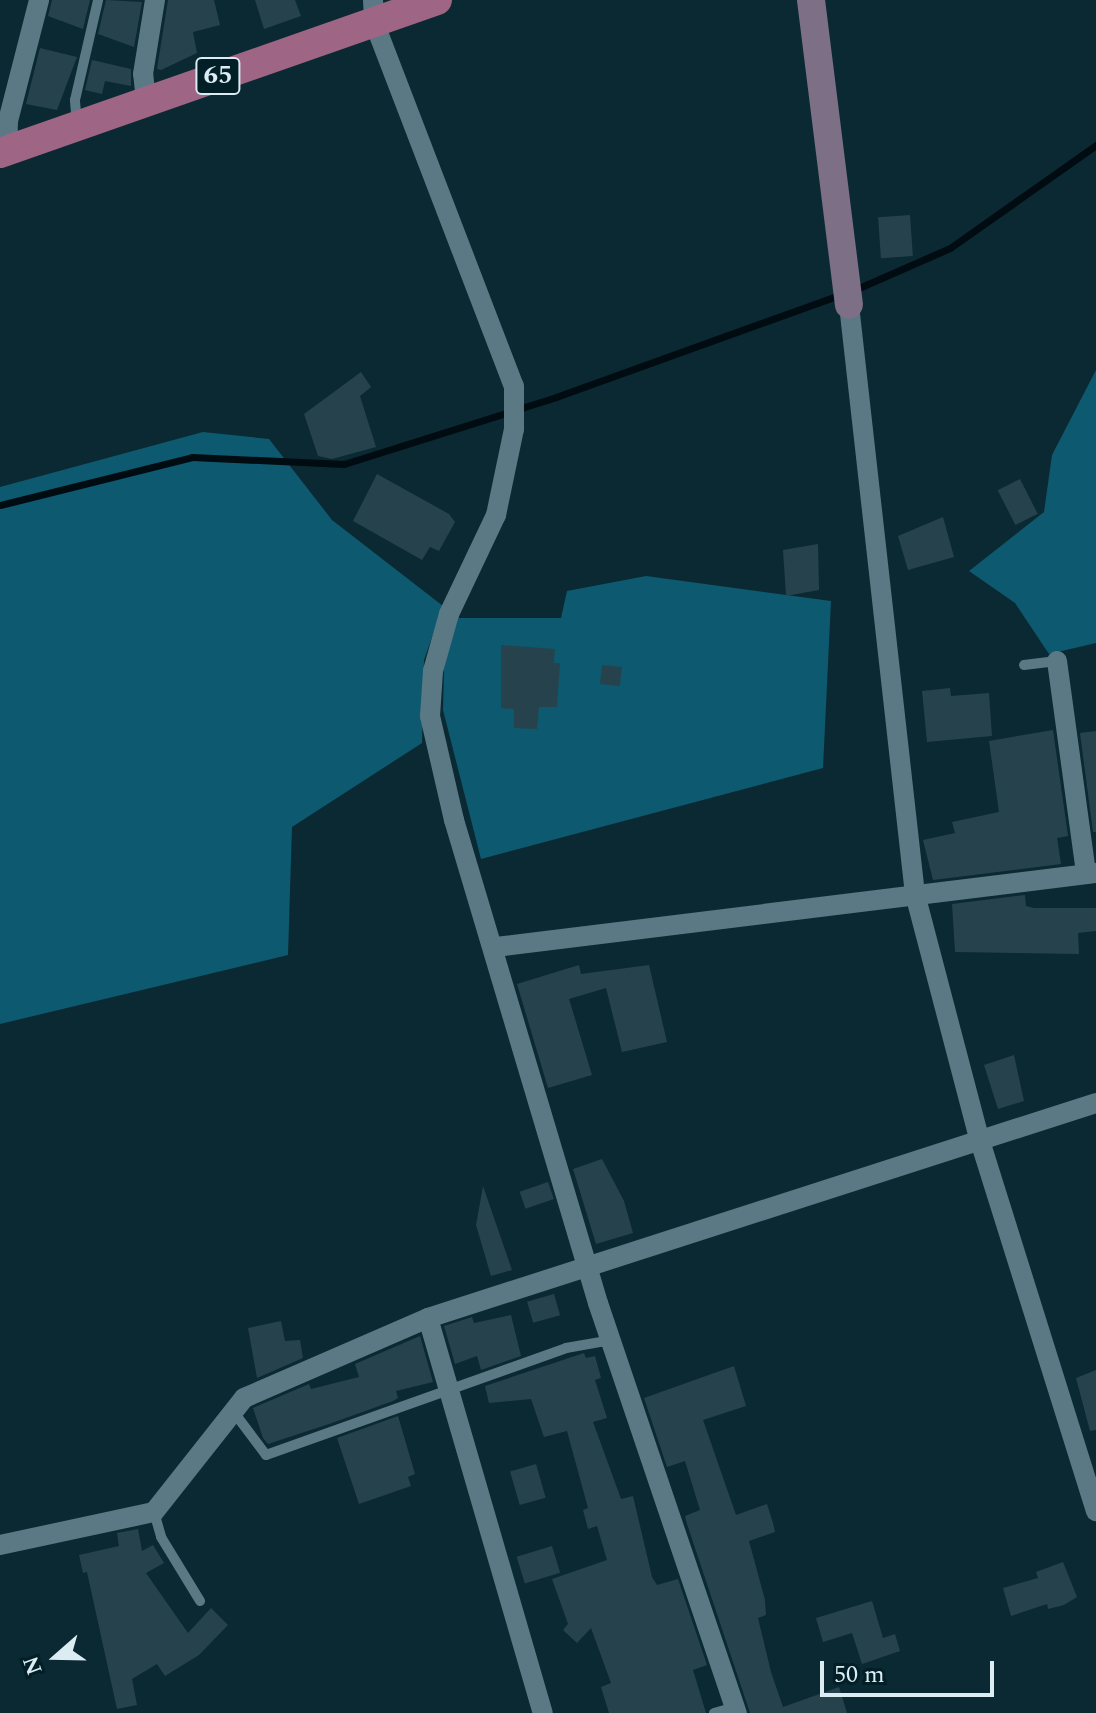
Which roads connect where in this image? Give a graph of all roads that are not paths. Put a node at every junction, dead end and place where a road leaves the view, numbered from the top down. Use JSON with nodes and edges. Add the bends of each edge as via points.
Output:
{"nodes":[{"id":1,"x":39,"y":0,"type":"edge"},
{"id":2,"x":98,"y":0,"type":"edge"},
{"id":3,"x":155,"y":0,"type":"edge"},
{"id":4,"x":437,"y":0,"type":"edge"},
{"id":5,"x":811,"y":0,"type":"edge"},
{"id":6,"x":374,"y":11,"type":"edge"},
{"id":7,"x":146,"y":101,"type":"junction"},
{"id":8,"x":77,"y":126,"type":"junction"},
{"id":9,"x":4,"y":152,"type":"edge"},
{"id":10,"x":849,"y":305,"type":"joint"},
{"id":11,"x":1057,"y":661,"type":"joint"},
{"id":12,"x":1024,"y":665,"type":"dead end"},
{"id":13,"x":1091,"y":873,"type":"edge"},
{"id":14,"x":915,"y":894,"type":"junction"},
{"id":15,"x":496,"y":947,"type":"junction"},
{"id":16,"x":1096,"y":1103,"type":"edge"},
{"id":17,"x":980,"y":1141,"type":"junction"},
{"id":18,"x":587,"y":1264,"type":"junction"},
{"id":19,"x":428,"y":1318,"type":"junction"},
{"id":20,"x":612,"y":1340,"type":"junction"},
{"id":21,"x":448,"y":1388,"type":"junction"},
{"id":22,"x":233,"y":1411,"type":"junction"},
{"id":23,"x":1096,"y":1511,"type":"edge"},
{"id":24,"x":154,"y":1512,"type":"junction"},
{"id":25,"x":0,"y":1545,"type":"edge"},
{"id":26,"x":200,"y":1601,"type":"dead end"},
{"id":27,"x":736,"y":1710,"type":"edge"},
{"id":28,"x":543,"y":1713,"type":"edge"},
{"id":29,"x":714,"y":1713,"type":"edge"}],
"edges":[{"from":1,"to":9,"type":"street"},
{"from":2,"to":8,"type":"lane","via":[[75,100]]},
{"from":3,"to":7,"type":"street","via":[[143,74]]},
{"from":4,"to":6,"type":"main road","number":"65"},
{"from":5,"to":10,"type":"street"},
{"from":6,"to":7,"type":"main road","number":"65"},
{"from":6,"to":15,"type":"street","via":[[514,386],[514,429],[496,515],[449,614],[433,671],[430,716],[454,820]]},
{"from":7,"to":8,"type":"main road","number":"65"},
{"from":8,"to":9,"type":"main road","number":"65"},
{"from":10,"to":14,"type":"street"},
{"from":11,"to":12,"type":"lane"},
{"from":11,"to":13,"type":"street"},
{"from":13,"to":14,"type":"street"},
{"from":14,"to":15,"type":"street"},
{"from":14,"to":17,"type":"street"},
{"from":15,"to":18,"type":"street"},
{"from":16,"to":17,"type":"street"},
{"from":17,"to":18,"type":"street"},
{"from":17,"to":23,"type":"street"},
{"from":18,"to":19,"type":"street"},
{"from":18,"to":20,"type":"street"},
{"from":19,"to":21,"type":"street"},
{"from":19,"to":22,"type":"street","via":[[263,1389]]},
{"from":20,"to":21,"type":"lane","via":[[566,1348]]},
{"from":20,"to":27,"type":"street"},
{"from":21,"to":22,"type":"lane","via":[[266,1455]]},
{"from":21,"to":28,"type":"street"},
{"from":22,"to":24,"type":"street"},
{"from":24,"to":25,"type":"street"},
{"from":24,"to":26,"type":"lane","via":[[161,1537]]},
{"from":27,"to":29,"type":"lane"}]}
